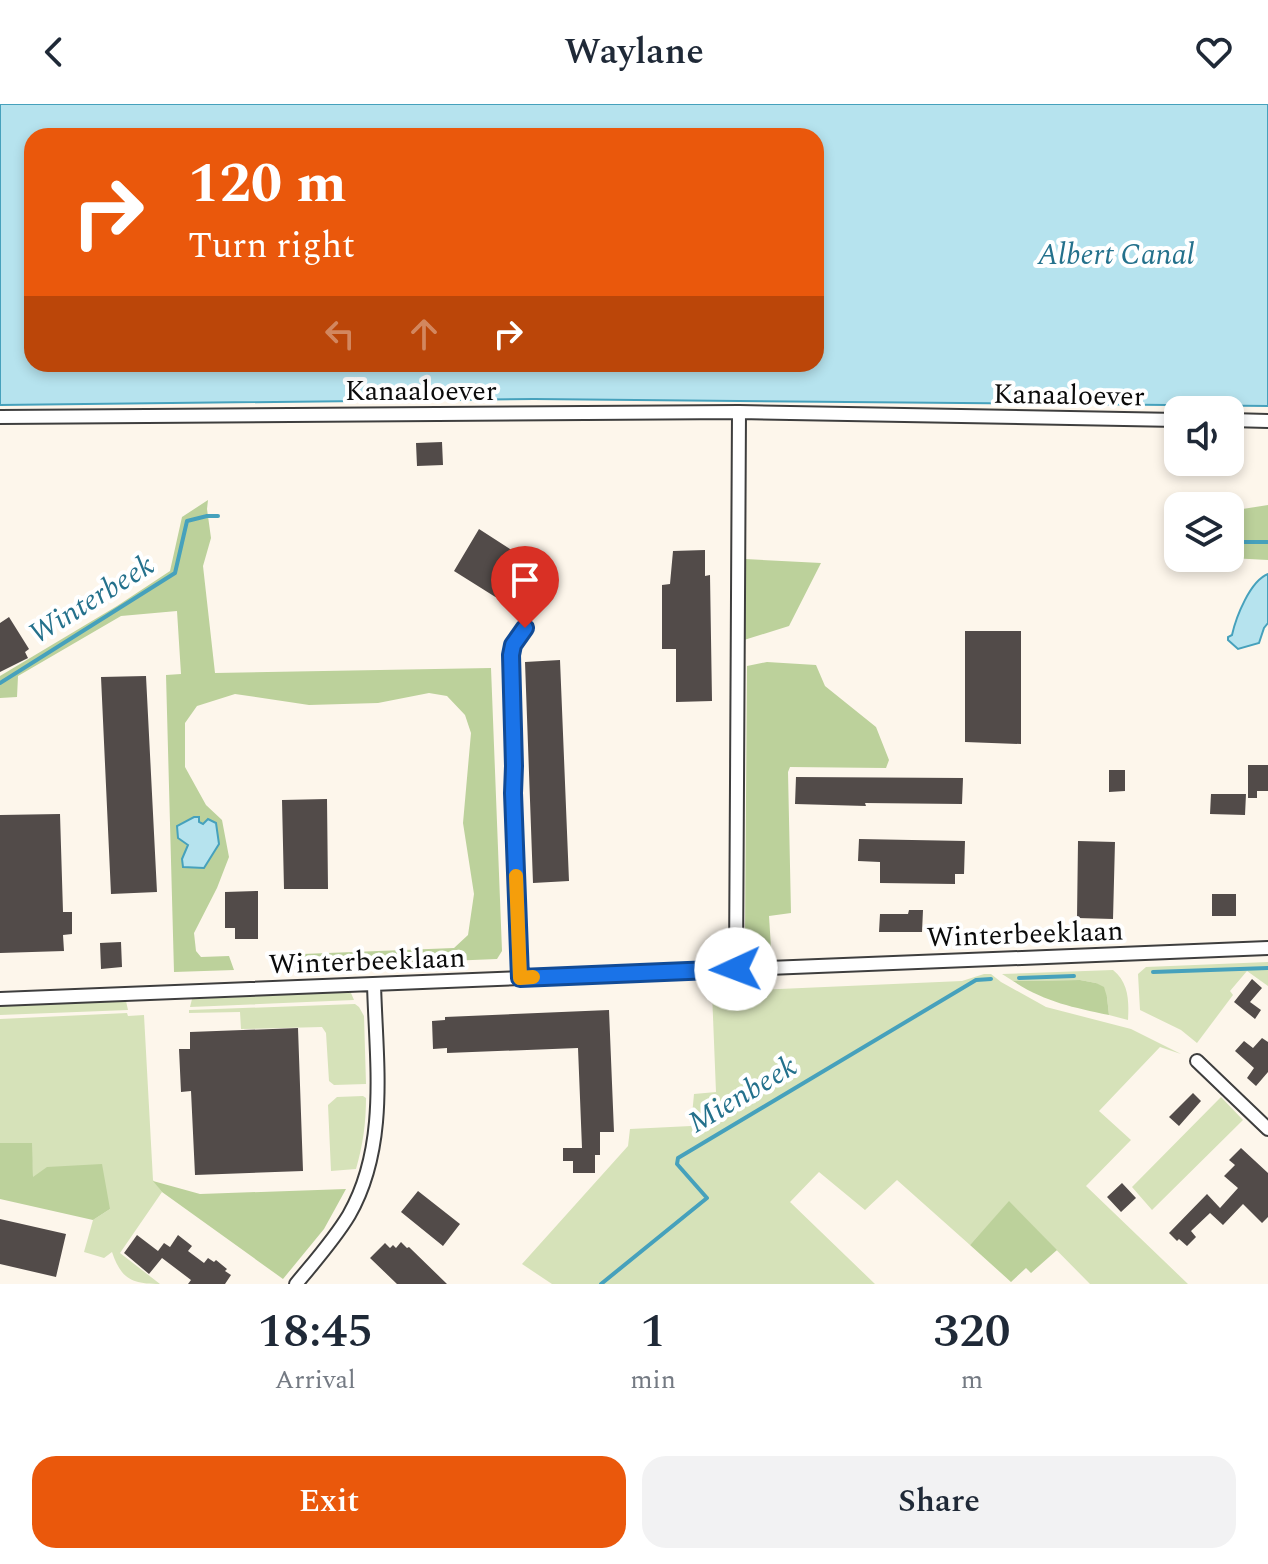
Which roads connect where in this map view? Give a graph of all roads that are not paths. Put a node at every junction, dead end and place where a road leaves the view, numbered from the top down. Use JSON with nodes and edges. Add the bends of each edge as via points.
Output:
{"nodes":[{"id":1,"x":739,"y":412,"type":"junction"},
{"id":2,"x":0,"y":417,"type":"edge"},
{"id":3,"x":1164,"y":420,"type":"edge"},
{"id":4,"x":1244,"y":420,"type":"edge"},
{"id":5,"x":1268,"y":421,"type":"edge"},
{"id":6,"x":525,"y":628,"type":"dead end"},
{"id":7,"x":1268,"y":948,"type":"edge"},
{"id":8,"x":736,"y":969,"type":"junction"},
{"id":9,"x":520,"y":978,"type":"junction"},
{"id":10,"x":374,"y":984,"type":"junction"},
{"id":11,"x":0,"y":999,"type":"edge"},
{"id":12,"x":1197,"y":1061,"type":"dead end"},
{"id":13,"x":1268,"y":1129,"type":"edge"},
{"id":14,"x":296,"y":1284,"type":"edge"}],
"edges":[{"from":1,"to":2,"type":"street","name":"Kanaaloever"},
{"from":1,"to":3,"type":"street","name":"Kanaaloever"},
{"from":1,"to":8,"type":"street"},
{"from":4,"to":5,"type":"street"},
{"from":6,"to":9,"type":"street","via":[[511,655]]},
{"from":7,"to":8,"type":"street","name":"Winterbeeklaan"},
{"from":8,"to":9,"type":"street","name":"Winterbeeklaan"},
{"from":9,"to":10,"type":"street","name":"Winterbeeklaan"},
{"from":10,"to":11,"type":"street","name":"Winterbeeklaan"},
{"from":10,"to":14,"type":"street","via":[[378,1110],[368,1168],[349,1215]]},
{"from":12,"to":13,"type":"street"}]}
